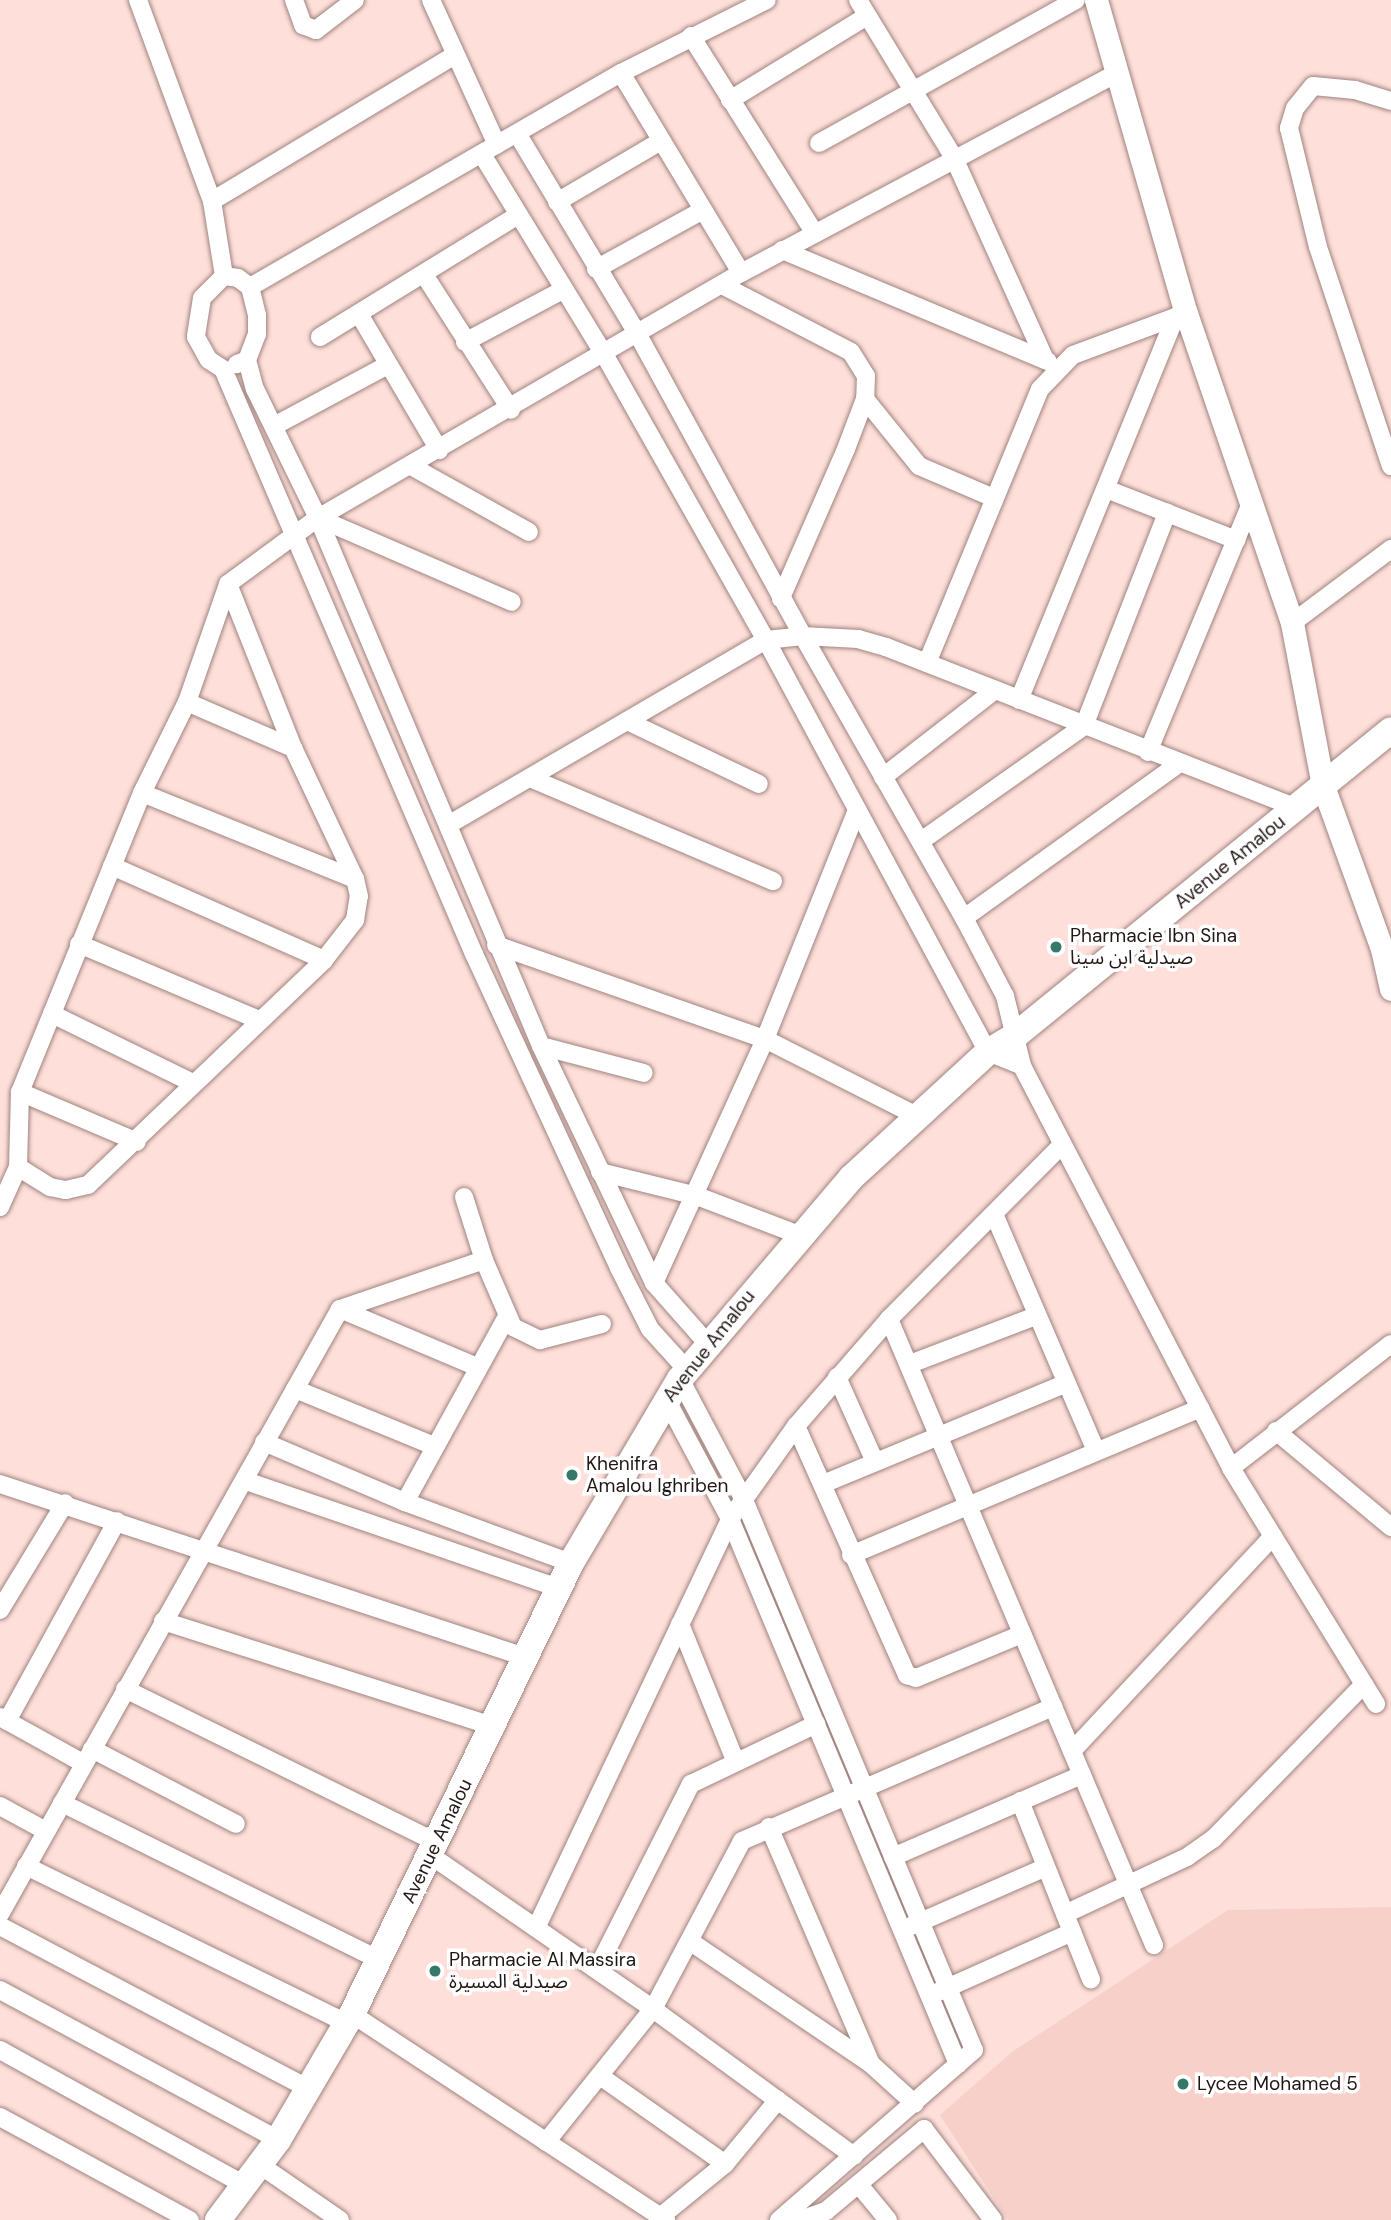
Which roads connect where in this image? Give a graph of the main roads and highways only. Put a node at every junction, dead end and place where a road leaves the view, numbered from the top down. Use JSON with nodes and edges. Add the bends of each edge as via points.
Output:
{"nodes":[{"id":1,"x":1391,"y":730,"type":"edge"},
{"id":2,"x":218,"y":2220,"type":"edge"}],
"edges":[{"from":1,"to":2,"type":"main road","name":"Avenue Amalou","via":[[1016,1035],[988,1052],[851,1178],[677,1383],[571,1563],[349,2019],[278,2140]]}]}
